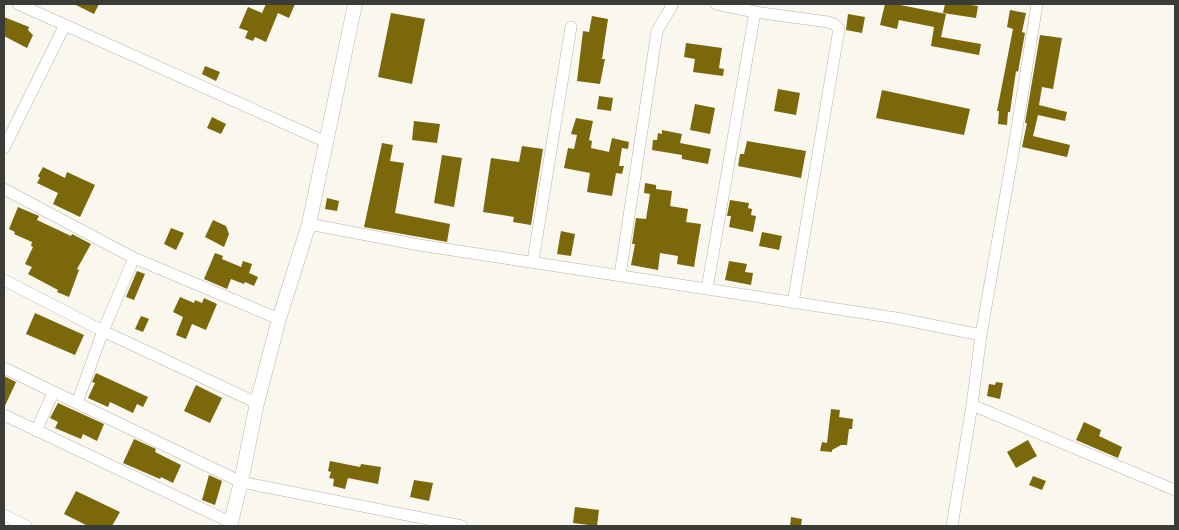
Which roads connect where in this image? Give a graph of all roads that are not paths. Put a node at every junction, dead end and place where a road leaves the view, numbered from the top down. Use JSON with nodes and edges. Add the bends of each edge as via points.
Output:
{"nodes":[{"id":1,"x":18,"y":4,"type":"edge"},
{"id":2,"x":355,"y":4,"type":"edge"},
{"id":3,"x":673,"y":4,"type":"edge"},
{"id":4,"x":716,"y":4,"type":"edge"},
{"id":5,"x":1037,"y":4,"type":"edge"},
{"id":6,"x":755,"y":12,"type":"junction"},
{"id":7,"x":65,"y":25,"type":"junction"},
{"id":8,"x":571,"y":27,"type":"dead end"},
{"id":9,"x":326,"y":142,"type":"junction"},
{"id":10,"x":4,"y":148,"type":"edge"},
{"id":11,"x":4,"y":189,"type":"edge"},
{"id":12,"x":309,"y":224,"type":"junction"},
{"id":13,"x":134,"y":258,"type":"junction"},
{"id":14,"x":532,"y":261,"type":"junction"},
{"id":15,"x":620,"y":275,"type":"junction"},
{"id":16,"x":4,"y":280,"type":"edge"},
{"id":17,"x":707,"y":289,"type":"junction"},
{"id":18,"x":793,"y":303,"type":"junction"},
{"id":19,"x":279,"y":319,"type":"junction"},
{"id":20,"x":103,"y":331,"type":"junction"},
{"id":21,"x":980,"y":335,"type":"junction"},
{"id":22,"x":4,"y":368,"type":"edge"},
{"id":23,"x":53,"y":393,"type":"junction"},
{"id":24,"x":77,"y":403,"type":"junction"},
{"id":25,"x":257,"y":403,"type":"junction"},
{"id":26,"x":972,"y":405,"type":"junction"},
{"id":27,"x":4,"y":415,"type":"edge"},
{"id":28,"x":36,"y":431,"type":"junction"},
{"id":29,"x":242,"y":482,"type":"junction"},
{"id":30,"x":1175,"y":490,"type":"edge"},
{"id":31,"x":4,"y":515,"type":"edge"},
{"id":32,"x":230,"y":524,"type":"edge"},
{"id":33,"x":26,"y":526,"type":"edge"},
{"id":34,"x":462,"y":526,"type":"edge"},
{"id":35,"x":952,"y":526,"type":"edge"}],
"edges":[{"from":1,"to":7,"type":"street"},
{"from":2,"to":9,"type":"street"},
{"from":3,"to":15,"type":"street","via":[[657,31]]},
{"from":4,"to":6,"type":"street"},
{"from":5,"to":21,"type":"street"},
{"from":6,"to":17,"type":"street"},
{"from":6,"to":18,"type":"street","via":[[828,22],[837,26],[840,33]]},
{"from":7,"to":9,"type":"street"},
{"from":7,"to":10,"type":"street"},
{"from":8,"to":14,"type":"street"},
{"from":9,"to":12,"type":"street"},
{"from":11,"to":13,"type":"street"},
{"from":12,"to":14,"type":"street","via":[[419,245]]},
{"from":12,"to":19,"type":"street"},
{"from":13,"to":19,"type":"street"},
{"from":13,"to":20,"type":"street"},
{"from":14,"to":15,"type":"street"},
{"from":15,"to":17,"type":"street"},
{"from":16,"to":20,"type":"street"},
{"from":17,"to":18,"type":"street"},
{"from":18,"to":21,"type":"street","via":[[896,318]]},
{"from":19,"to":25,"type":"street"},
{"from":20,"to":24,"type":"street"},
{"from":20,"to":25,"type":"street"},
{"from":21,"to":26,"type":"street"},
{"from":22,"to":23,"type":"street"},
{"from":23,"to":24,"type":"street"},
{"from":23,"to":28,"type":"street"},
{"from":24,"to":29,"type":"street"},
{"from":25,"to":29,"type":"street"},
{"from":26,"to":30,"type":"street"},
{"from":26,"to":35,"type":"street"},
{"from":27,"to":28,"type":"street"},
{"from":28,"to":32,"type":"street"},
{"from":29,"to":32,"type":"street"},
{"from":29,"to":34,"type":"street"},
{"from":31,"to":33,"type":"street"}]}
